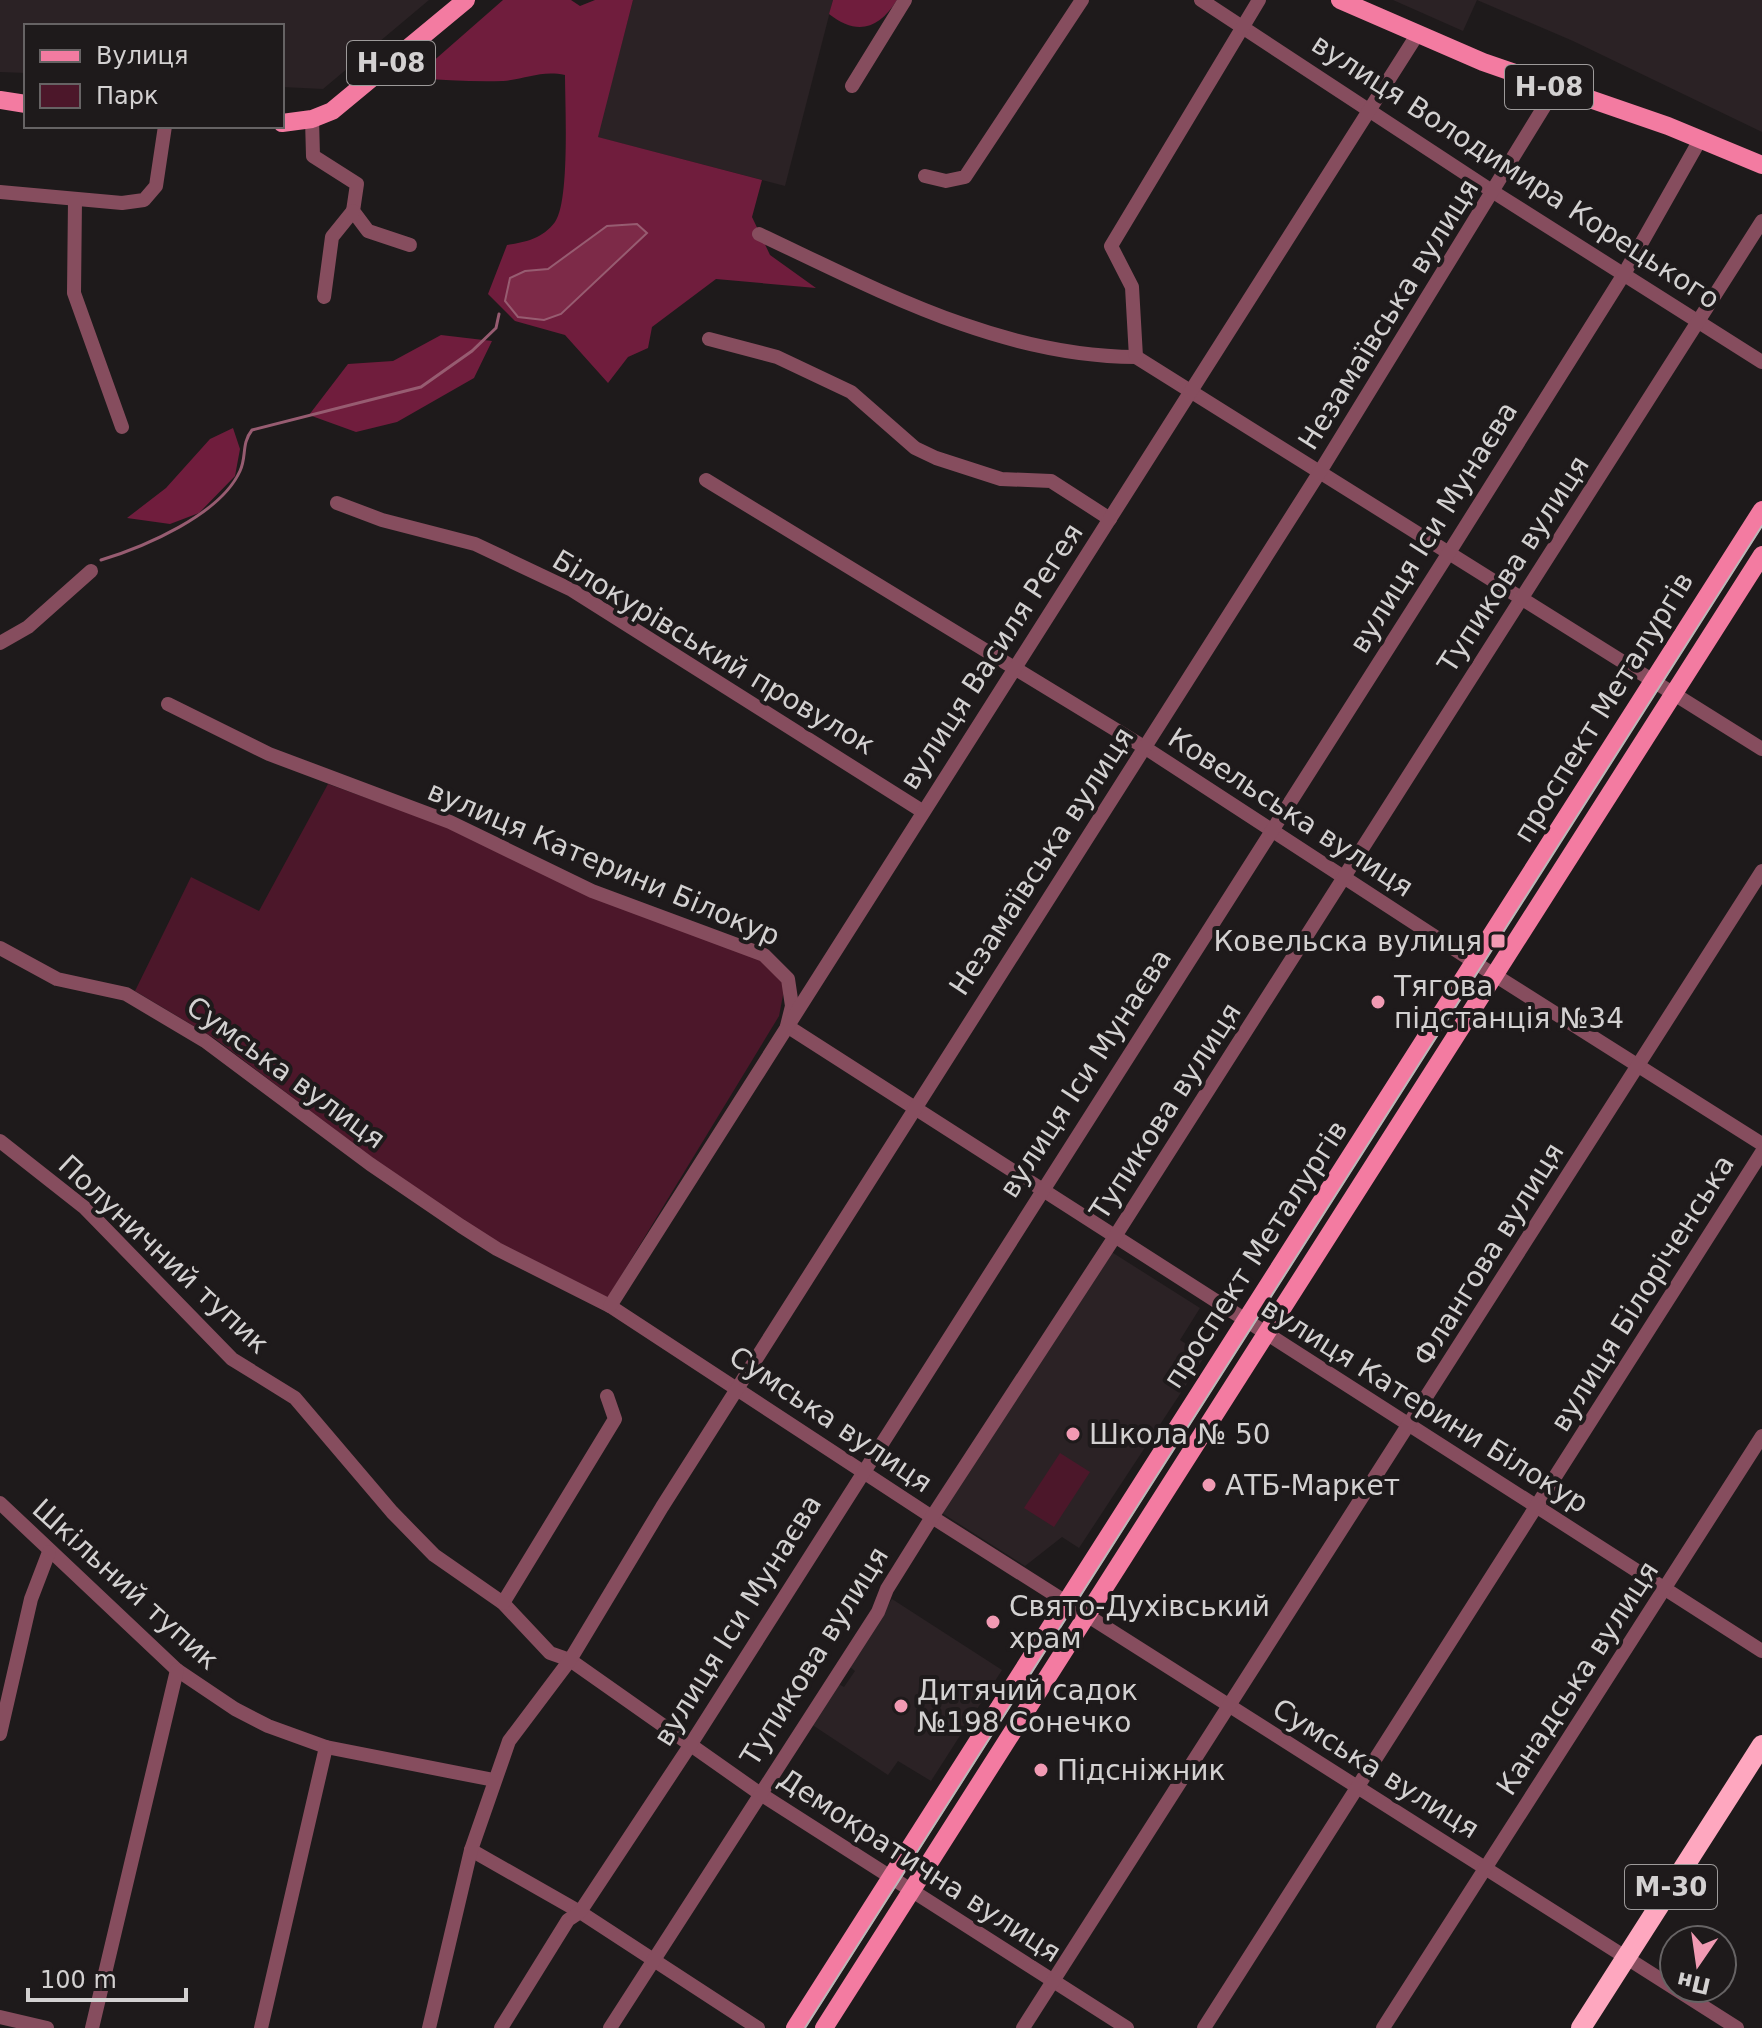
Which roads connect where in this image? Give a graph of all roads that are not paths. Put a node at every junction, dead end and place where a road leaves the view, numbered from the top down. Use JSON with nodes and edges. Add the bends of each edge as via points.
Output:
{"nodes":[{"id":1,"x":466,"y":0,"type":"edge"},
{"id":2,"x":905,"y":0,"type":"edge"},
{"id":3,"x":1082,"y":0,"type":"edge"},
{"id":4,"x":1201,"y":0,"type":"edge"},
{"id":5,"x":1259,"y":0,"type":"edge"},
{"id":6,"x":1340,"y":0,"type":"edge"},
{"id":7,"x":1244,"y":25,"type":"junction"},
{"id":8,"x":1417,"y":35,"type":"junction"},
{"id":9,"x":852,"y":86,"type":"dead end"},
{"id":10,"x":1555,"y":89,"type":"junction"},
{"id":11,"x":0,"y":100,"type":"edge"},
{"id":12,"x":24,"y":104,"type":"edge"},
{"id":13,"x":1371,"y":109,"type":"junction"},
{"id":14,"x":312,"y":119,"type":"junction"},
{"id":15,"x":284,"y":123,"type":"edge"},
{"id":16,"x":165,"y":128,"type":"edge"},
{"id":17,"x":1701,"y":138,"type":"junction"},
{"id":18,"x":1762,"y":165,"type":"edge"},
{"id":19,"x":925,"y":176,"type":"dead end"},
{"id":20,"x":0,"y":192,"type":"edge"},
{"id":21,"x":1495,"y":193,"type":"junction"},
{"id":22,"x":75,"y":200,"type":"junction"},
{"id":23,"x":353,"y":211,"type":"junction"},
{"id":24,"x":1762,"y":221,"type":"edge"},
{"id":25,"x":759,"y":234,"type":"dead end"},
{"id":26,"x":410,"y":245,"type":"dead end"},
{"id":27,"x":1624,"y":274,"type":"junction"},
{"id":28,"x":324,"y":297,"type":"dead end"},
{"id":29,"x":1699,"y":321,"type":"junction"},
{"id":30,"x":709,"y":339,"type":"dead end"},
{"id":31,"x":1136,"y":357,"type":"junction"},
{"id":32,"x":1762,"y":362,"type":"edge"},
{"id":33,"x":1191,"y":391,"type":"junction"},
{"id":34,"x":122,"y":427,"type":"dead end"},
{"id":35,"x":1321,"y":470,"type":"junction"},
{"id":36,"x":706,"y":480,"type":"dead end"},
{"id":37,"x":337,"y":503,"type":"dead end"},
{"id":38,"x":1762,"y":510,"type":"edge"},
{"id":39,"x":1110,"y":519,"type":"junction"},
{"id":40,"x":1450,"y":551,"type":"junction"},
{"id":41,"x":1762,"y":555,"type":"edge"},
{"id":42,"x":91,"y":571,"type":"dead end"},
{"id":43,"x":1523,"y":597,"type":"junction"},
{"id":44,"x":0,"y":643,"type":"edge"},
{"id":45,"x":1017,"y":668,"type":"junction"},
{"id":46,"x":1654,"y":681,"type":"junction"},
{"id":47,"x":1674,"y":694,"type":"junction"},
{"id":48,"x":168,"y":704,"type":"dead end"},
{"id":49,"x":1144,"y":747,"type":"junction"},
{"id":50,"x":1762,"y":749,"type":"edge"},
{"id":51,"x":922,"y":811,"type":"junction"},
{"id":52,"x":1271,"y":829,"type":"junction"},
{"id":53,"x":1762,"y":871,"type":"edge"},
{"id":54,"x":1345,"y":876,"type":"junction"},
{"id":55,"x":0,"y":948,"type":"edge"},
{"id":56,"x":1474,"y":962,"type":"junction"},
{"id":57,"x":1494,"y":975,"type":"junction"},
{"id":58,"x":787,"y":1026,"type":"junction"},
{"id":59,"x":1639,"y":1064,"type":"junction"},
{"id":60,"x":914,"y":1108,"type":"junction"},
{"id":61,"x":0,"y":1141,"type":"edge"},
{"id":62,"x":1762,"y":1144,"type":"edge"},
{"id":63,"x":1762,"y":1152,"type":"edge"},
{"id":64,"x":1041,"y":1190,"type":"junction"},
{"id":65,"x":1114,"y":1238,"type":"junction"},
{"id":66,"x":610,"y":1306,"type":"junction"},
{"id":67,"x":1245,"y":1322,"type":"junction"},
{"id":68,"x":1266,"y":1335,"type":"junction"},
{"id":69,"x":738,"y":1387,"type":"junction"},
{"id":70,"x":607,"y":1396,"type":"dead end"},
{"id":71,"x":1411,"y":1425,"type":"junction"},
{"id":72,"x":1762,"y":1436,"type":"edge"},
{"id":73,"x":862,"y":1471,"type":"junction"},
{"id":74,"x":0,"y":1503,"type":"edge"},
{"id":75,"x":1537,"y":1507,"type":"junction"},
{"id":76,"x":932,"y":1517,"type":"junction"},
{"id":77,"x":49,"y":1552,"type":"junction"},
{"id":78,"x":1666,"y":1588,"type":"junction"},
{"id":79,"x":1066,"y":1602,"type":"junction"},
{"id":80,"x":503,"y":1603,"type":"junction"},
{"id":81,"x":1087,"y":1616,"type":"junction"},
{"id":82,"x":1762,"y":1651,"type":"edge"},
{"id":83,"x":570,"y":1660,"type":"junction"},
{"id":84,"x":177,"y":1670,"type":"junction"},
{"id":85,"x":1230,"y":1706,"type":"junction"},
{"id":86,"x":0,"y":1734,"type":"edge"},
{"id":87,"x":1762,"y":1745,"type":"edge"},
{"id":88,"x":326,"y":1747,"type":"junction"},
{"id":89,"x":689,"y":1747,"type":"junction"},
{"id":90,"x":494,"y":1780,"type":"junction"},
{"id":91,"x":1357,"y":1786,"type":"junction"},
{"id":92,"x":759,"y":1793,"type":"junction"},
{"id":93,"x":471,"y":1850,"type":"junction"},
{"id":94,"x":1485,"y":1869,"type":"junction"},
{"id":95,"x":890,"y":1878,"type":"junction"},
{"id":96,"x":911,"y":1892,"type":"junction"},
{"id":97,"x":580,"y":1912,"type":"junction"},
{"id":98,"x":1625,"y":1958,"type":"junction"},
{"id":99,"x":651,"y":1962,"type":"junction"},
{"id":100,"x":1054,"y":1982,"type":"junction"},
{"id":101,"x":0,"y":2017,"type":"edge"},
{"id":102,"x":47,"y":2028,"type":"edge"},
{"id":103,"x":92,"y":2028,"type":"edge"},
{"id":104,"x":261,"y":2028,"type":"edge"},
{"id":105,"x":429,"y":2028,"type":"edge"},
{"id":106,"x":501,"y":2028,"type":"edge"},
{"id":107,"x":610,"y":2028,"type":"edge"},
{"id":108,"x":758,"y":2028,"type":"edge"},
{"id":109,"x":795,"y":2028,"type":"edge"},
{"id":110,"x":824,"y":2028,"type":"edge"},
{"id":111,"x":1023,"y":2028,"type":"edge"},
{"id":112,"x":1127,"y":2028,"type":"edge"},
{"id":113,"x":1204,"y":2028,"type":"edge"},
{"id":114,"x":1383,"y":2028,"type":"edge"},
{"id":115,"x":1581,"y":2028,"type":"edge"},
{"id":116,"x":1737,"y":2028,"type":"edge"}],
"edges":[{"from":1,"to":14,"type":"main road","number":"Н-08","via":[[349,99]]},
{"from":2,"to":9,"type":"street"},
{"from":3,"to":19,"type":"street","via":[[965,177],[946,181]]},
{"from":4,"to":7,"type":"street","name":"вулиця Володимира Корецького"},
{"from":5,"to":7,"type":"street"},
{"from":6,"to":8,"type":"main road","number":"Н-08"},
{"from":7,"to":13,"type":"street","name":"вулиця Володимира Корецького"},
{"from":7,"to":31,"type":"street","via":[[1111,246],[1132,287]]},
{"from":8,"to":10,"type":"main road","number":"Н-08"},
{"from":8,"to":13,"type":"street","name":"вулиця Василя Регея"},
{"from":10,"to":17,"type":"main road","number":"Н-08"},
{"from":10,"to":21,"type":"street","name":"Незамаївська вулиця"},
{"from":11,"to":12,"type":"main road"},
{"from":13,"to":21,"type":"street","name":"вулиця Володимира Корецького"},
{"from":13,"to":33,"type":"street","name":"вулиця Василя Регея"},
{"from":14,"to":15,"type":"main road","number":"Н-08"},
{"from":14,"to":23,"type":"street","via":[[313,156],[357,184]]},
{"from":16,"to":22,"type":"street","via":[[159,174],[150,196],[134,203]]},
{"from":17,"to":18,"type":"main road","number":"Н-08"},
{"from":17,"to":27,"type":"street","name":"вулиця Іси Мунаєва"},
{"from":20,"to":22,"type":"street"},
{"from":21,"to":27,"type":"street","name":"вулиця Володимира Корецького"},
{"from":21,"to":35,"type":"street","name":"Незамаївська вулиця"},
{"from":22,"to":34,"type":"street","via":[[74,293]]},
{"from":23,"to":26,"type":"street","via":[[368,231]]},
{"from":23,"to":28,"type":"street","via":[[332,237]]},
{"from":24,"to":29,"type":"street","name":"Тупикова вулиця"},
{"from":25,"to":31,"type":"street","via":[[963,324],[1060,353]]},
{"from":27,"to":29,"type":"street","name":"вулиця Володимира Корецького"},
{"from":27,"to":40,"type":"street","name":"вулиця Іси Мунаєва"},
{"from":29,"to":32,"type":"street","name":"вулиця Володимира Корецького"},
{"from":29,"to":43,"type":"street","name":"Тупикова вулиця"},
{"from":30,"to":39,"type":"street","via":[[777,357],[851,392],[915,448],[936,458],[1001,479],[1051,481]]},
{"from":31,"to":33,"type":"street"},
{"from":33,"to":35,"type":"street"},
{"from":33,"to":39,"type":"street","name":"вулиця Василя Регея"},
{"from":35,"to":40,"type":"street"},
{"from":35,"to":49,"type":"street","name":"Незамаївська вулиця"},
{"from":36,"to":45,"type":"street","name":"Ковельська вулиця"},
{"from":37,"to":51,"type":"street","name":"Білокурівський провулок","via":[[475,544],[572,590]]},
{"from":38,"to":46,"type":"main road","name":"проспект Металургів"},
{"from":39,"to":45,"type":"street","name":"вулиця Василя Регея"},
{"from":40,"to":43,"type":"street"},
{"from":40,"to":52,"type":"street","name":"вулиця Іси Мунаєва"},
{"from":41,"to":47,"type":"main road","name":"проспект Металургів"},
{"from":42,"to":44,"type":"street","via":[[28,627]]},
{"from":43,"to":46,"type":"street"},
{"from":43,"to":54,"type":"street","name":"Тупикова вулиця"},
{"from":45,"to":49,"type":"street","name":"Ковельська вулиця"},
{"from":45,"to":51,"type":"street","name":"вулиця Василя Регея"},
{"from":46,"to":47,"type":"street"},
{"from":46,"to":56,"type":"main road","name":"проспект Металургів"},
{"from":47,"to":50,"type":"street"},
{"from":47,"to":57,"type":"main road","name":"проспект Металургів"},
{"from":48,"to":58,"type":"street","name":"вулиця Катерини Білокур","via":[[269,754],[450,822],[592,891],[764,955],[788,979],[792,1006]]},
{"from":49,"to":52,"type":"street","name":"Ковельська вулиця"},
{"from":49,"to":60,"type":"street","name":"Незамаївська вулиця"},
{"from":51,"to":58,"type":"street","name":"вулиця Василя Регея"},
{"from":52,"to":54,"type":"street","name":"Ковельська вулиця"},
{"from":52,"to":64,"type":"street","name":"вулиця Іси Мунаєва"},
{"from":53,"to":59,"type":"street","name":"Флангова вулиця"},
{"from":54,"to":56,"type":"street","name":"Ковельська вулиця"},
{"from":54,"to":65,"type":"street","name":"Тупикова вулиця"},
{"from":55,"to":66,"type":"street","name":"Сумська вулиця","via":[[57,979],[137,1000],[205,1041],[461,1226]]},
{"from":56,"to":57,"type":"street","name":"Ковельська вулиця"},
{"from":56,"to":67,"type":"main road","name":"проспект Металургів"},
{"from":57,"to":59,"type":"street","name":"Ковельська вулиця"},
{"from":57,"to":68,"type":"main road","name":"проспект Металургів"},
{"from":58,"to":60,"type":"street","name":"вулиця Катерини Білокур"},
{"from":58,"to":66,"type":"street","name":"вулиця Василя Регея"},
{"from":59,"to":62,"type":"street","name":"Ковельська вулиця"},
{"from":59,"to":71,"type":"street","name":"Флангова вулиця"},
{"from":60,"to":64,"type":"street","name":"вулиця Катерини Білокур"},
{"from":60,"to":69,"type":"street","name":"Незамаївська вулиця"},
{"from":61,"to":80,"type":"street","name":"Полуничний тупик","via":[[85,1208],[232,1359],[295,1398],[434,1555]]},
{"from":63,"to":75,"type":"street","name":"вулиця Білоріченська"},
{"from":64,"to":65,"type":"street","name":"вулиця Катерини Білокур"},
{"from":64,"to":73,"type":"street","name":"вулиця Іси Мунаєва"},
{"from":65,"to":67,"type":"street","name":"вулиця Катерини Білокур"},
{"from":65,"to":76,"type":"street","name":"Тупикова вулиця"},
{"from":66,"to":69,"type":"street","name":"Сумська вулиця"},
{"from":67,"to":68,"type":"street","name":"вулиця Катерини Білокур"},
{"from":67,"to":79,"type":"main road","name":"проспект Металургів"},
{"from":68,"to":71,"type":"street","name":"вулиця Катерини Білокур"},
{"from":68,"to":81,"type":"main road","name":"проспект Металургів"},
{"from":69,"to":73,"type":"street","name":"Сумська вулиця"},
{"from":69,"to":83,"type":"street","name":"Незамаївська вулиця"},
{"from":70,"to":80,"type":"street","via":[[615,1419]]},
{"from":71,"to":75,"type":"street","name":"вулиця Катерини Білокур"},
{"from":71,"to":85,"type":"street","name":"Флангова вулиця"},
{"from":72,"to":78,"type":"street","name":"Канадська вулиця"},
{"from":73,"to":76,"type":"street","name":"Сумська вулиця"},
{"from":73,"to":89,"type":"street","name":"вулиця Іси Мунаєва"},
{"from":74,"to":77,"type":"street","name":"Шкільний тупик"},
{"from":75,"to":78,"type":"street","name":"вулиця Катерини Білокур"},
{"from":75,"to":91,"type":"street","name":"вулиця Білоріченська"},
{"from":76,"to":79,"type":"street","name":"Сумська вулиця"},
{"from":76,"to":92,"type":"street","name":"Тупикова вулиця","via":[[878,1612]]},
{"from":77,"to":84,"type":"street","name":"Шкільний тупик"},
{"from":77,"to":86,"type":"street","via":[[31,1599]]},
{"from":78,"to":82,"type":"street","name":"вулиця Катерини Білокур"},
{"from":78,"to":94,"type":"street","name":"Канадська вулиця"},
{"from":79,"to":81,"type":"street","name":"Сумська вулиця"},
{"from":79,"to":95,"type":"main road","name":"проспект Металургів"},
{"from":80,"to":83,"type":"street","name":"Полуничний тупик","via":[[550,1653]]},
{"from":81,"to":85,"type":"street","name":"Сумська вулиця"},
{"from":81,"to":96,"type":"main road","name":"проспект Металургів"},
{"from":83,"to":89,"type":"street","name":"Демократична вулиця"},
{"from":83,"to":90,"type":"street","name":"Незамаївська вулиця","via":[[509,1741]]},
{"from":84,"to":88,"type":"street","name":"Шкільний тупик","via":[[268,1726]]},
{"from":84,"to":103,"type":"street"},
{"from":85,"to":91,"type":"street","name":"Сумська вулиця"},
{"from":85,"to":100,"type":"street","name":"Флангова вулиця"},
{"from":87,"to":98,"type":"highway","number":"М-30"},
{"from":88,"to":90,"type":"street","name":"Шкільний тупик"},
{"from":88,"to":104,"type":"street"},
{"from":89,"to":92,"type":"street","name":"Демократична вулиця"},
{"from":89,"to":97,"type":"street","name":"вулиця Іси Мунаєва"},
{"from":90,"to":93,"type":"street","name":"Незамаївська вулиця"},
{"from":91,"to":94,"type":"street","name":"Сумська вулиця"},
{"from":91,"to":113,"type":"street","name":"вулиця Білоріченська"},
{"from":92,"to":95,"type":"street","name":"Демократична вулиця"},
{"from":92,"to":99,"type":"street","name":"Тупикова вулиця"},
{"from":93,"to":97,"type":"street"},
{"from":93,"to":105,"type":"street","name":"Незамаївська вулиця"},
{"from":94,"to":98,"type":"street","name":"Сумська вулиця"},
{"from":94,"to":114,"type":"street","name":"Канадська вулиця"},
{"from":95,"to":96,"type":"street","name":"Демократична вулиця"},
{"from":95,"to":109,"type":"main road","name":"проспект Металургів"},
{"from":96,"to":100,"type":"street","name":"Демократична вулиця"},
{"from":96,"to":110,"type":"main road","name":"проспект Металургів"},
{"from":97,"to":99,"type":"street"},
{"from":97,"to":106,"type":"street","name":"вулиця Іси Мунаєва","via":[[568,1920]]},
{"from":98,"to":115,"type":"highway","number":"М-30"},
{"from":98,"to":116,"type":"street","name":"Сумська вулиця"},
{"from":99,"to":107,"type":"street","name":"Тупикова вулиця"},
{"from":99,"to":108,"type":"street"},
{"from":100,"to":111,"type":"street","name":"Флангова вулиця"},
{"from":100,"to":112,"type":"street","name":"Демократична вулиця"},
{"from":101,"to":102,"type":"street"}]}
